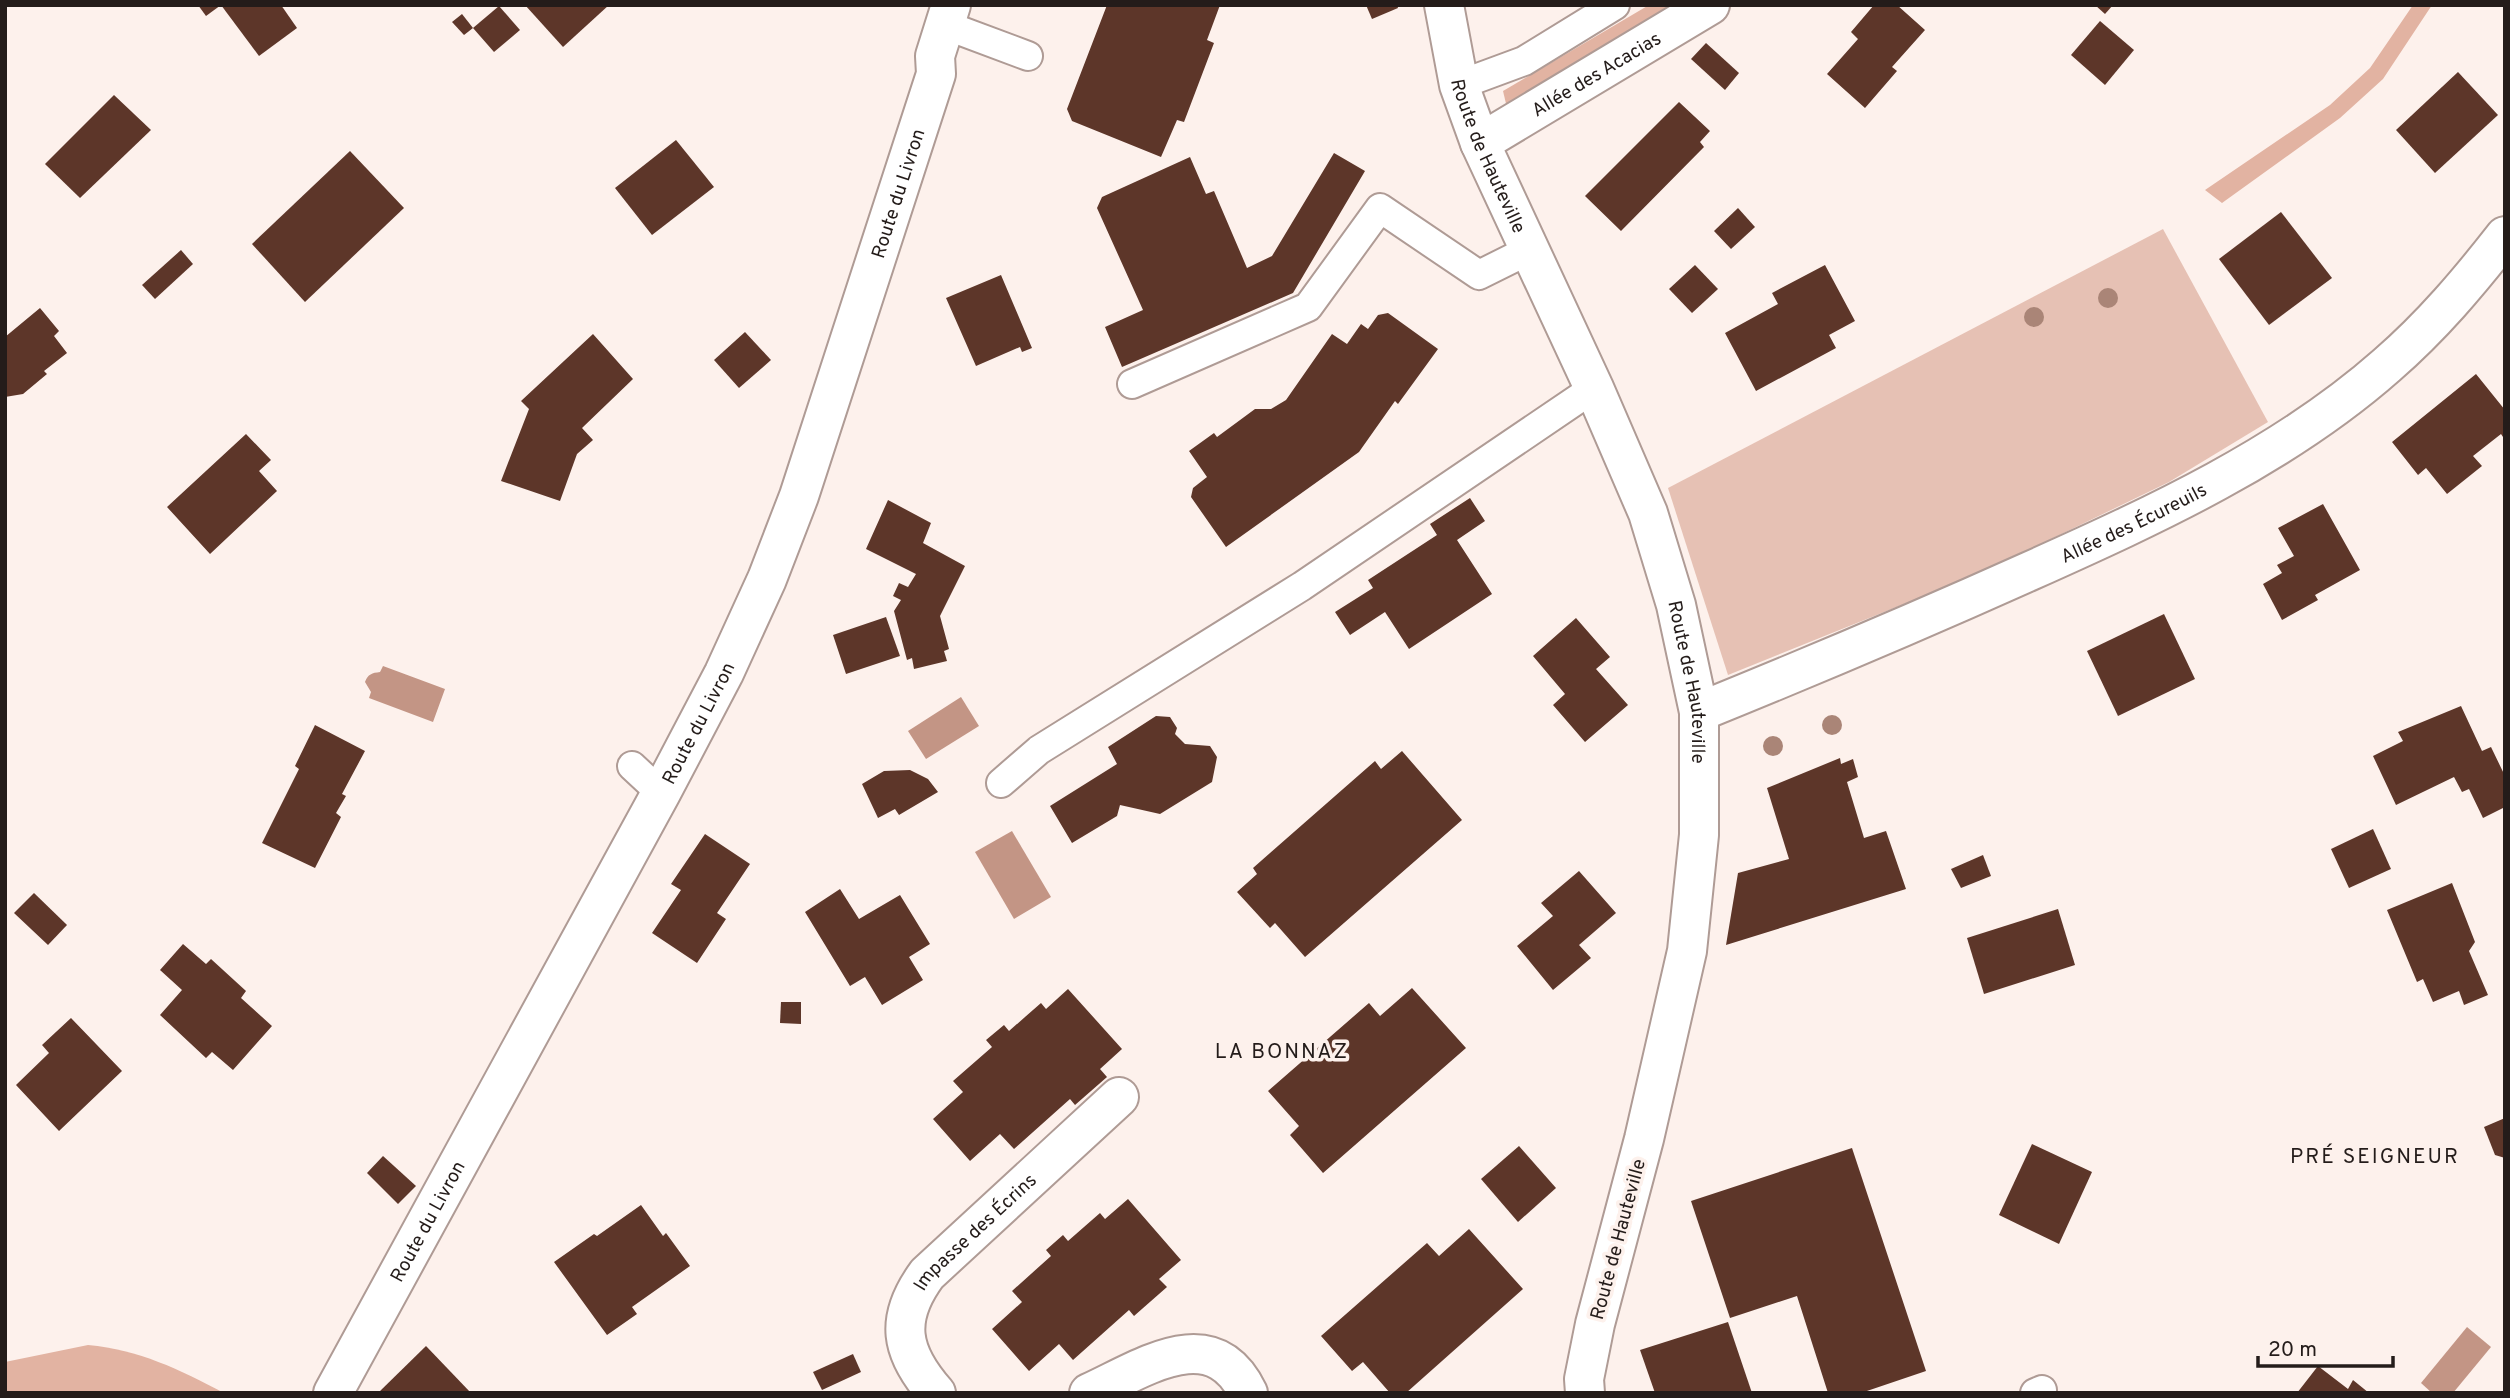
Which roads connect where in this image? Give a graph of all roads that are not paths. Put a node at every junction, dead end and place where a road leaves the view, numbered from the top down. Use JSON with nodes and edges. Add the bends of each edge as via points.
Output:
{"nodes":[{"id":1,"x":1444,"y":5,"type":"edge"},
{"id":2,"x":1615,"y":5,"type":"edge"},
{"id":3,"x":1710,"y":5,"type":"edge"},
{"id":4,"x":948,"y":15,"type":"edge"},
{"id":5,"x":1028,"y":56,"type":"dead end"},
{"id":6,"x":1459,"y":85,"type":"junction"},
{"id":7,"x":1480,"y":143,"type":"junction"},
{"id":8,"x":2505,"y":236,"type":"edge"},
{"id":9,"x":1529,"y":250,"type":"junction"},
{"id":10,"x":1132,"y":384,"type":"dead end"},
{"id":11,"x":1594,"y":387,"type":"junction"},
{"id":12,"x":1699,"y":712,"type":"junction"},
{"id":13,"x":632,"y":766,"type":"dead end"},
{"id":14,"x":1001,"y":783,"type":"dead end"},
{"id":15,"x":661,"y":793,"type":"junction"},
{"id":16,"x":1119,"y":1097,"type":"dead end"},
{"id":17,"x":333,"y":1393,"type":"edge"},
{"id":18,"x":936,"y":1393,"type":"edge"},
{"id":19,"x":1089,"y":1393,"type":"edge"},
{"id":20,"x":1248,"y":1393,"type":"edge"},
{"id":21,"x":1584,"y":1393,"type":"edge"}],
"edges":[{"from":1,"to":6,"type":"street","name":"Route de Hauteville"},
{"from":2,"to":6,"type":"lane","via":[[1524,61]]},
{"from":3,"to":7,"type":"street","name":"Allée des Acacias"},
{"from":4,"to":5,"type":"lane"},
{"from":4,"to":15,"type":"street","name":"Route du Livron","via":[[935,56],[936,74],[799,496],[724,673]]},
{"from":6,"to":7,"type":"street","name":"Route de Hauteville"},
{"from":7,"to":9,"type":"street","name":"Route de Hauteville"},
{"from":8,"to":12,"type":"street","name":"Allée des Écureuils","via":[[2457,295],[2386,366],[2301,430],[2253,459],[2138,523]]},
{"from":9,"to":10,"type":"lane","via":[[1479,275],[1380,208],[1308,307]]},
{"from":9,"to":11,"type":"street","name":"Route de Hauteville"},
{"from":11,"to":12,"type":"street","name":"Route de Hauteville","via":[[1648,513],[1676,605]]},
{"from":11,"to":14,"type":"lane","via":[[1302,586],[1040,750]]},
{"from":12,"to":21,"type":"street","name":"Route de Hauteville","via":[[1699,835],[1687,951],[1595,1324]]},
{"from":13,"to":15,"type":"lane"},
{"from":15,"to":17,"type":"street","name":"Route du Livron"},
{"from":16,"to":18,"type":"street","name":"Impasse des Écrins","via":[[927,1274],[911,1297],[906,1324],[909,1353]]},
{"from":19,"to":20,"type":"street","via":[[1168,1358],[1192,1353],[1219,1358],[1239,1376]]}]}
